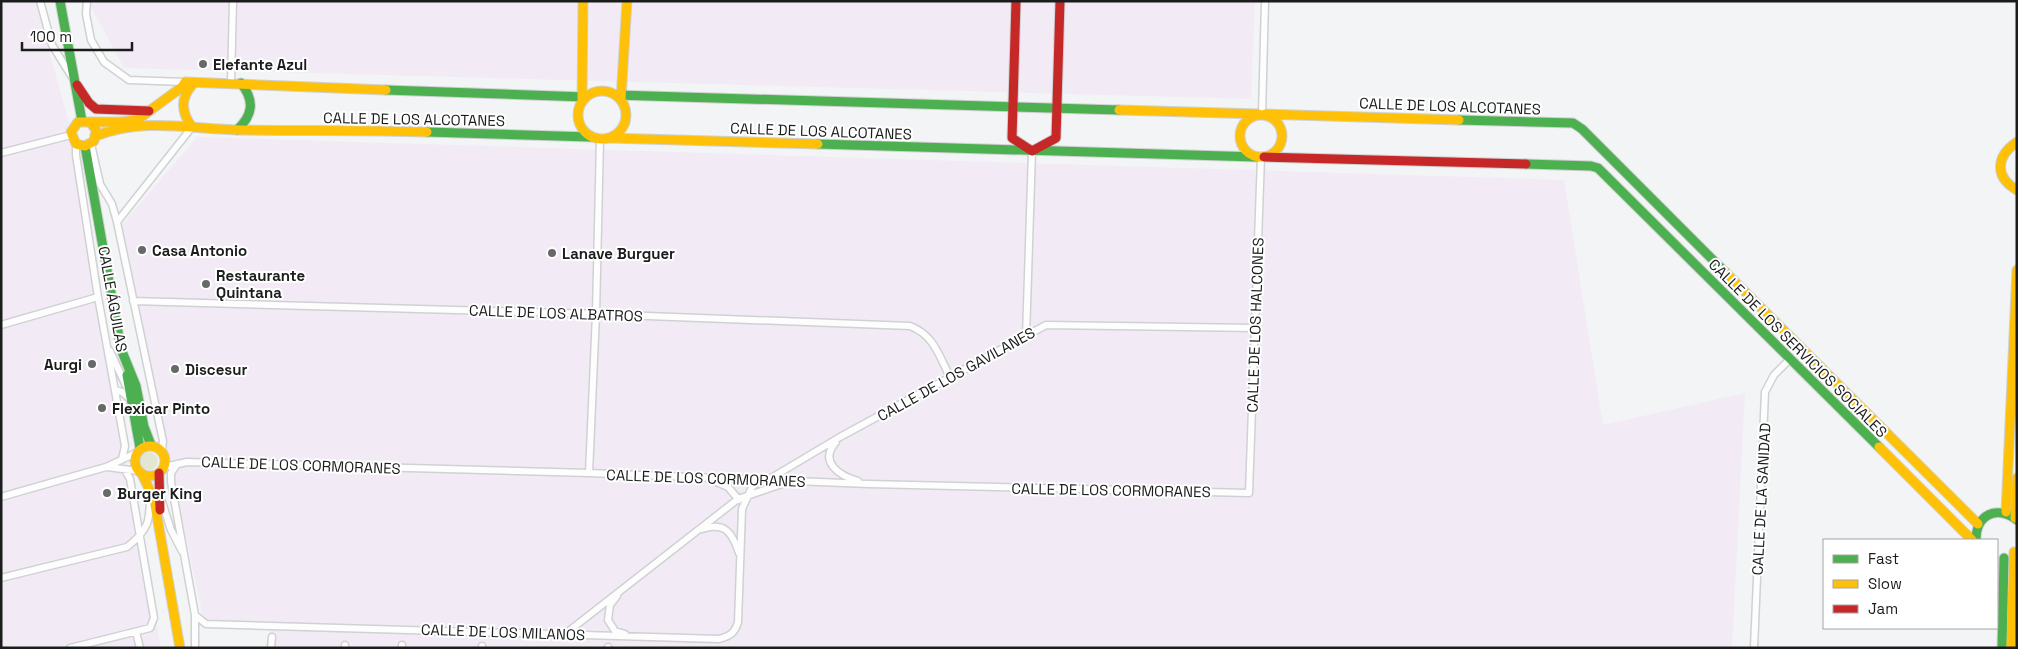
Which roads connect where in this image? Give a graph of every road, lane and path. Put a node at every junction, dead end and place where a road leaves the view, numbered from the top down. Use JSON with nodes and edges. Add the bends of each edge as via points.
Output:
{"nodes":[{"id":1,"x":40,"y":1,"type":"edge"},
{"id":2,"x":60,"y":1,"type":"edge"},
{"id":3,"x":87,"y":1,"type":"edge"},
{"id":4,"x":233,"y":1,"type":"edge"},
{"id":5,"x":583,"y":1,"type":"edge"},
{"id":6,"x":627,"y":1,"type":"edge"},
{"id":7,"x":1016,"y":1,"type":"edge"},
{"id":8,"x":1060,"y":1,"type":"edge"},
{"id":9,"x":1265,"y":1,"type":"edge"},
{"id":10,"x":73,"y":78,"type":"junction"},
{"id":11,"x":186,"y":82,"type":"junction"},
{"id":12,"x":196,"y":83,"type":"junction"},
{"id":13,"x":231,"y":83,"type":"junction"},
{"id":14,"x":241,"y":83,"type":"junction"},
{"id":15,"x":619,"y":96,"type":"junction"},
{"id":16,"x":583,"y":98,"type":"junction"},
{"id":17,"x":1013,"y":106,"type":"junction"},
{"id":18,"x":1058,"y":107,"type":"junction"},
{"id":19,"x":149,"y":111,"type":"junction"},
{"id":20,"x":1262,"y":114,"type":"junction"},
{"id":21,"x":86,"y":122,"type":"junction"},
{"id":22,"x":192,"y":126,"type":"junction"},
{"id":23,"x":237,"y":130,"type":"junction"},
{"id":24,"x":71,"y":135,"type":"junction"},
{"id":25,"x":600,"y":138,"type":"junction"},
{"id":26,"x":87,"y":142,"type":"junction"},
{"id":27,"x":2017,"y":142,"type":"edge"},
{"id":28,"x":1032,"y":151,"type":"junction"},
{"id":29,"x":1,"y":153,"type":"edge"},
{"id":30,"x":1261,"y":157,"type":"junction"},
{"id":31,"x":1618,"y":164,"type":"joint"},
{"id":32,"x":1606,"y":176,"type":"joint"},
{"id":33,"x":2017,"y":190,"type":"edge"},
{"id":34,"x":117,"y":222,"type":"junction"},
{"id":35,"x":2017,"y":270,"type":"edge"},
{"id":36,"x":98,"y":297,"type":"junction"},
{"id":37,"x":133,"y":301,"type":"junction"},
{"id":38,"x":596,"y":314,"type":"junction"},
{"id":39,"x":1,"y":325,"type":"edge"},
{"id":40,"x":1255,"y":328,"type":"junction"},
{"id":41,"x":1026,"y":337,"type":"junction"},
{"id":42,"x":106,"y":344,"type":"junction"},
{"id":43,"x":121,"y":349,"type":"junction"},
{"id":44,"x":1790,"y":359,"type":"junction"},
{"id":45,"x":950,"y":377,"type":"junction"},
{"id":46,"x":115,"y":390,"type":"junction"},
{"id":47,"x":133,"y":402,"type":"junction"},
{"id":48,"x":840,"y":437,"type":"junction"},
{"id":49,"x":151,"y":445,"type":"junction"},
{"id":50,"x":138,"y":451,"type":"junction"},
{"id":51,"x":162,"y":451,"type":"junction"},
{"id":52,"x":122,"y":459,"type":"junction"},
{"id":53,"x":176,"y":464,"type":"junction"},
{"id":54,"x":106,"y":467,"type":"junction"},
{"id":55,"x":125,"y":470,"type":"junction"},
{"id":56,"x":162,"y":470,"type":"junction"},
{"id":57,"x":140,"y":473,"type":"junction"},
{"id":58,"x":589,"y":473,"type":"junction"},
{"id":59,"x":2017,"y":478,"type":"edge"},
{"id":60,"x":709,"y":479,"type":"junction"},
{"id":61,"x":766,"y":481,"type":"junction"},
{"id":62,"x":787,"y":482,"type":"junction"},
{"id":63,"x":869,"y":484,"type":"junction"},
{"id":64,"x":150,"y":488,"type":"junction"},
{"id":65,"x":1249,"y":493,"type":"joint"},
{"id":66,"x":747,"y":496,"type":"junction"},
{"id":67,"x":1,"y":497,"type":"edge"},
{"id":68,"x":160,"y":497,"type":"junction"},
{"id":69,"x":738,"y":498,"type":"junction"},
{"id":70,"x":742,"y":508,"type":"junction"},
{"id":71,"x":2006,"y":512,"type":"junction"},
{"id":72,"x":2016,"y":519,"type":"edge"},
{"id":73,"x":1978,"y":524,"type":"junction"},
{"id":74,"x":160,"y":528,"type":"junction"},
{"id":75,"x":698,"y":530,"type":"junction"},
{"id":76,"x":142,"y":536,"type":"junction"},
{"id":77,"x":1971,"y":539,"type":"edge"},
{"id":78,"x":1976,"y":539,"type":"edge"},
{"id":79,"x":127,"y":547,"type":"junction"},
{"id":80,"x":2015,"y":551,"type":"edge"},
{"id":81,"x":144,"y":552,"type":"junction"},
{"id":82,"x":185,"y":556,"type":"junction"},
{"id":83,"x":740,"y":556,"type":"junction"},
{"id":84,"x":2000,"y":558,"type":"edge"},
{"id":85,"x":1,"y":578,"type":"edge"},
{"id":86,"x":624,"y":588,"type":"junction"},
{"id":87,"x":195,"y":615,"type":"junction"},
{"id":88,"x":136,"y":632,"type":"junction"},
{"id":89,"x":565,"y":634,"type":"junction"},
{"id":90,"x":630,"y":636,"type":"junction"},
{"id":91,"x":272,"y":637,"type":"dead end"},
{"id":92,"x":70,"y":648,"type":"edge"},
{"id":93,"x":140,"y":648,"type":"edge"},
{"id":94,"x":180,"y":648,"type":"edge"},
{"id":95,"x":195,"y":648,"type":"edge"},
{"id":96,"x":272,"y":648,"type":"edge"},
{"id":97,"x":1754,"y":648,"type":"edge"},
{"id":98,"x":2002,"y":648,"type":"edge"},
{"id":99,"x":2011,"y":648,"type":"edge"}],
"edges":[{"from":1,"to":10,"type":"street","via":[[52,45]]},
{"from":2,"to":10,"type":"street"},
{"from":3,"to":11,"type":"street","name":"CALLE DE LOS ALCOTANES","via":[[91,40],[104,62],[129,80]]},
{"from":4,"to":13,"type":"street"},
{"from":5,"to":16,"type":"street"},
{"from":6,"to":15,"type":"street"},
{"from":7,"to":17,"type":"street"},
{"from":8,"to":18,"type":"street"},
{"from":9,"to":20,"type":"street"},
{"from":10,"to":19,"type":"street","via":[[89,104],[96,109]]},
{"from":10,"to":21,"type":"street"},
{"from":11,"to":12,"type":"street","name":"CALLE DE LOS ALCOTANES"},
{"from":11,"to":19,"type":"street"},
{"from":12,"to":13,"type":"street","name":"CALLE DE LOS ALCOTANES"},
{"from":12,"to":22,"type":"street","via":[[186,91],[181,106],[185,119]]},
{"from":13,"to":14,"type":"street","name":"CALLE DE LOS ALCOTANES"},
{"from":14,"to":16,"type":"street","name":"CALLE DE LOS ALCOTANES"},
{"from":14,"to":23,"type":"street","via":[[249,92],[253,105],[247,122]]},
{"from":15,"to":16,"type":"street","via":[[604,90],[594,91]]},
{"from":15,"to":17,"type":"street","name":"CALLE DE LOS ALCOTANES"},
{"from":15,"to":25,"type":"street","via":[[625,107],[624,126],[618,133]]},
{"from":16,"to":25,"type":"street","via":[[578,113],[579,123],[584,131]]},
{"from":17,"to":18,"type":"street","name":"CALLE DE LOS ALCOTANES"},
{"from":17,"to":28,"type":"street","via":[[1012,138]]},
{"from":18,"to":20,"type":"street","name":"CALLE DE LOS ALCOTANES"},
{"from":18,"to":28,"type":"street","via":[[1056,138]]},
{"from":19,"to":21,"type":"street","via":[[138,120]]},
{"from":20,"to":30,"type":"street","via":[[1277,121],[1282,133],[1276,151]]},
{"from":20,"to":30,"type":"street","via":[[1252,116],[1242,125],[1240,138],[1245,150]]},
{"from":20,"to":31,"type":"street","name":"CALLE DE LOS ALCOTANES","via":[[1572,123]]},
{"from":21,"to":24,"type":"street","via":[[74,125]]},
{"from":21,"to":26,"type":"street","via":[[96,130]]},
{"from":22,"to":23,"type":"street","name":"CALLE DE LOS ALCOTANES"},
{"from":22,"to":26,"type":"street","name":"CALLE DE LOS ALCOTANES","via":[[158,124],[111,130]]},
{"from":22,"to":34,"type":"street"},
{"from":23,"to":25,"type":"street","name":"CALLE DE LOS ALCOTANES"},
{"from":24,"to":26,"type":"street"},
{"from":24,"to":29,"type":"street"},
{"from":25,"to":28,"type":"street","name":"CALLE DE LOS ALCOTANES"},
{"from":25,"to":38,"type":"street"},
{"from":26,"to":34,"type":"street","via":[[100,184],[112,204]]},
{"from":26,"to":36,"type":"street","name":"CALLE ÁGUILAS","via":[[76,155]]},
{"from":26,"to":43,"type":"street","name":"CALLE ÁGUILAS"},
{"from":27,"to":33,"type":"street","via":[[2006,150],[2000,165],[2004,181]]},
{"from":28,"to":30,"type":"street","name":"CALLE DE LOS ALCOTANES"},
{"from":28,"to":41,"type":"street"},
{"from":30,"to":32,"type":"street","name":"CALLE DE LOS ALCOTANES","via":[[1590,166],[1598,168]]},
{"from":30,"to":40,"type":"street","name":"CALLE DE LOS HALCONES"},
{"from":31,"to":73,"type":"street","name":"CALLE DE LOS SERVICIOS SOCIALES"},
{"from":32,"to":44,"type":"street","name":"CALLE DE LOS SERVICIOS SOCIALES"},
{"from":34,"to":37,"type":"street"},
{"from":35,"to":71,"type":"street"},
{"from":36,"to":39,"type":"street"},
{"from":36,"to":42,"type":"street","name":"CALLE ÁGUILAS"},
{"from":37,"to":38,"type":"street","name":"CALLE DE LOS ALBATROS"},
{"from":37,"to":51,"type":"street","via":[[163,441]]},
{"from":38,"to":45,"type":"street","name":"CALLE DE LOS ALBATROS","via":[[910,326],[928,337]]},
{"from":38,"to":58,"type":"street"},
{"from":40,"to":41,"type":"street","name":"CALLE DE LOS GAVILANES","via":[[1046,325]]},
{"from":40,"to":65,"type":"street","name":"CALLE DE LOS HALCONES"},
{"from":41,"to":45,"type":"street","name":"CALLE DE LOS GAVILANES"},
{"from":42,"to":46,"type":"street","name":"CALLE ÁGUILAS"},
{"from":42,"to":47,"type":"street"},
{"from":43,"to":47,"type":"street"},
{"from":43,"to":49,"type":"street","name":"CALLE ÁGUILAS","via":[[136,386]]},
{"from":44,"to":77,"type":"street","name":"CALLE DE LOS SERVICIOS SOCIALES"},
{"from":44,"to":97,"type":"street","name":"CALLE DE LA SANIDAD","via":[[1774,375],[1765,392]]},
{"from":45,"to":48,"type":"street","name":"CALLE DE LOS GAVILANES"},
{"from":46,"to":47,"type":"street"},
{"from":46,"to":52,"type":"street","name":"CALLE ÁGUILAS","via":[[125,446]]},
{"from":47,"to":50,"type":"street"},
{"from":48,"to":61,"type":"street","name":"CALLE DE LOS GAVILANES"},
{"from":48,"to":63,"type":"street","via":[[830,454],[836,472]]},
{"from":49,"to":50,"type":"street"},
{"from":49,"to":51,"type":"street"},
{"from":50,"to":52,"type":"street"},
{"from":50,"to":57,"type":"street","via":[[134,458]]},
{"from":51,"to":56,"type":"street","via":[[165,462]]},
{"from":52,"to":54,"type":"street"},
{"from":53,"to":56,"type":"street","name":"CALLE DE LOS CORMORANES"},
{"from":53,"to":58,"type":"street","name":"CALLE DE LOS CORMORANES","via":[[205,462]]},
{"from":53,"to":82,"type":"street","via":[[171,482]]},
{"from":54,"to":55,"type":"street"},
{"from":54,"to":67,"type":"street"},
{"from":55,"to":57,"type":"street"},
{"from":55,"to":76,"type":"street","via":[[130,478]]},
{"from":56,"to":57,"type":"street","via":[[153,476]]},
{"from":56,"to":68,"type":"street"},
{"from":57,"to":64,"type":"street"},
{"from":58,"to":60,"type":"street","name":"CALLE DE LOS CORMORANES"},
{"from":59,"to":72,"type":"street"},
{"from":60,"to":61,"type":"street","name":"CALLE DE LOS CORMORANES"},
{"from":60,"to":69,"type":"street","via":[[728,487]]},
{"from":61,"to":62,"type":"street","name":"CALLE DE LOS CORMORANES"},
{"from":61,"to":66,"type":"street","name":"CALLE DE LOS GAVILANES","via":[[752,487]]},
{"from":62,"to":63,"type":"street","name":"CALLE DE LOS CORMORANES"},
{"from":62,"to":66,"type":"street","name":"CALLE DE LOS GAVILANES"},
{"from":63,"to":65,"type":"street","name":"CALLE DE LOS CORMORANES"},
{"from":64,"to":74,"type":"street"},
{"from":64,"to":76,"type":"street","via":[[147,524]]},
{"from":66,"to":69,"type":"street","name":"CALLE DE LOS GAVILANES"},
{"from":66,"to":70,"type":"street","name":"CALLE DE LOS GAVILANES"},
{"from":68,"to":74,"type":"street"},
{"from":68,"to":82,"type":"street","via":[[171,530]]},
{"from":69,"to":70,"type":"street"},
{"from":69,"to":75,"type":"street","name":"CALLE DE LOS GAVILANES"},
{"from":70,"to":83,"type":"street","name":"CALLE DE LOS MILANOS"},
{"from":71,"to":72,"type":"street"},
{"from":71,"to":73,"type":"street","via":[[1992,513]]},
{"from":73,"to":78,"type":"street"},
{"from":74,"to":94,"type":"street"},
{"from":75,"to":83,"type":"street","via":[[711,526],[729,531]]},
{"from":75,"to":86,"type":"street","name":"CALLE DE LOS GAVILANES"},
{"from":76,"to":79,"type":"street"},
{"from":76,"to":81,"type":"street"},
{"from":79,"to":81,"type":"street"},
{"from":79,"to":85,"type":"street"},
{"from":80,"to":84,"type":"street"},
{"from":80,"to":99,"type":"street"},
{"from":81,"to":88,"type":"street","via":[[154,618],[150,628]]},
{"from":82,"to":87,"type":"street"},
{"from":83,"to":90,"type":"street","name":"CALLE DE LOS MILANOS","via":[[738,622],[736,630],[729,636],[719,639]]},
{"from":84,"to":98,"type":"street"},
{"from":86,"to":89,"type":"street","name":"CALLE DE LOS GAVILANES"},
{"from":86,"to":90,"type":"street","name":"CALLE DE LOS GAVILANES","via":[[610,605],[608,620],[615,631]]},
{"from":87,"to":89,"type":"street","name":"CALLE DE LOS MILANOS","via":[[206,624]]},
{"from":87,"to":95,"type":"street"},
{"from":88,"to":92,"type":"street"},
{"from":88,"to":93,"type":"street"},
{"from":89,"to":90,"type":"street","name":"CALLE DE LOS MILANOS"},
{"from":91,"to":96,"type":"street"}]}
